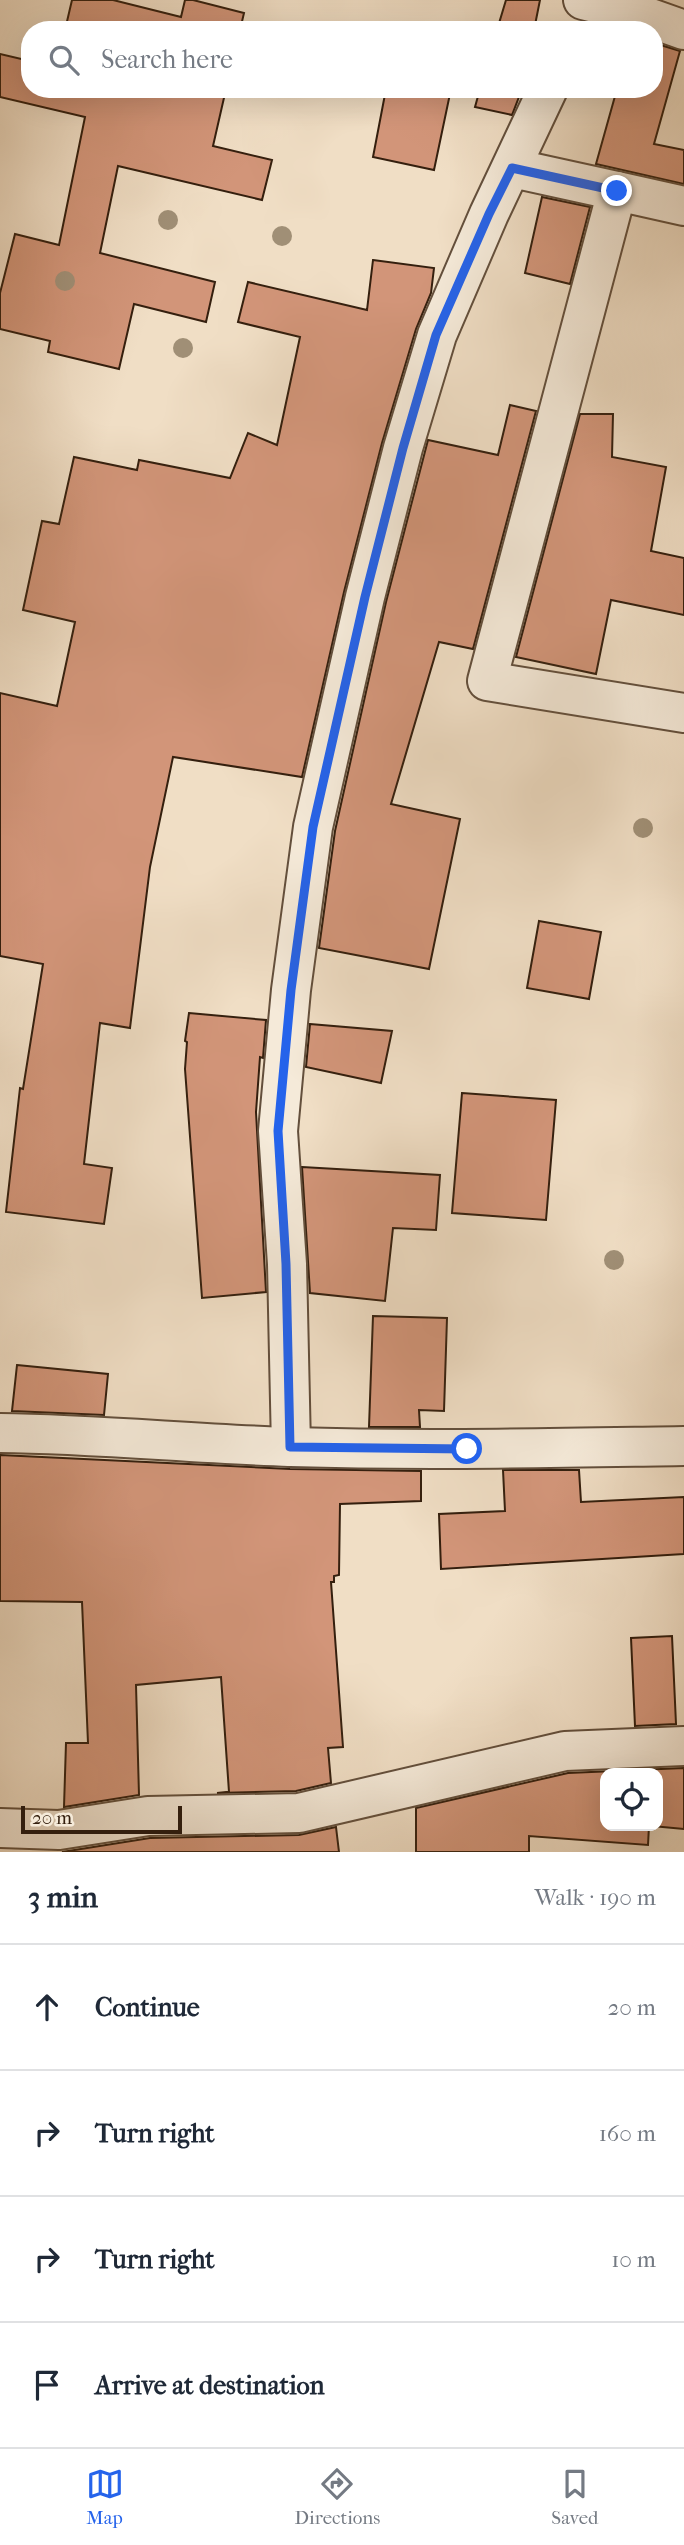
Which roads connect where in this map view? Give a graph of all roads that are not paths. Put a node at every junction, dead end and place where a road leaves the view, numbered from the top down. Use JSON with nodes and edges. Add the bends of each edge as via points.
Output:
{"nodes":[{"id":1,"x":584,"y":8,"type":"edge"},
{"id":2,"x":659,"y":21,"type":"edge"},
{"id":3,"x":663,"y":23,"type":"edge"},
{"id":4,"x":684,"y":30,"type":"edge"},
{"id":5,"x":544,"y":98,"type":"edge"},
{"id":6,"x":512,"y":168,"type":"junction"},
{"id":7,"x":617,"y":191,"type":"junction"},
{"id":8,"x":684,"y":206,"type":"edge"},
{"id":9,"x":684,"y":713,"type":"edge"},
{"id":10,"x":0,"y":1433,"type":"edge"},
{"id":11,"x":684,"y":1446,"type":"edge"},
{"id":12,"x":290,"y":1447,"type":"junction"},
{"id":13,"x":684,"y":1746,"type":"edge"},
{"id":14,"x":0,"y":1828,"type":"edge"},
{"id":15,"x":58,"y":1841,"type":"edge"}],
"edges":[{"from":1,"to":2,"type":"street","via":[[639,14]]},
{"from":3,"to":4,"type":"street"},
{"from":5,"to":6,"type":"street"},
{"from":6,"to":7,"type":"street"},
{"from":6,"to":12,"type":"street","via":[[436,335],[365,597],[313,827],[278,1131]]},
{"from":7,"to":8,"type":"street"},
{"from":7,"to":9,"type":"street","via":[[487,681]]},
{"from":10,"to":12,"type":"street"},
{"from":11,"to":12,"type":"street"},
{"from":13,"to":15,"type":"street","via":[[565,1752],[299,1813],[148,1816]]},
{"from":14,"to":15,"type":"street"}]}
